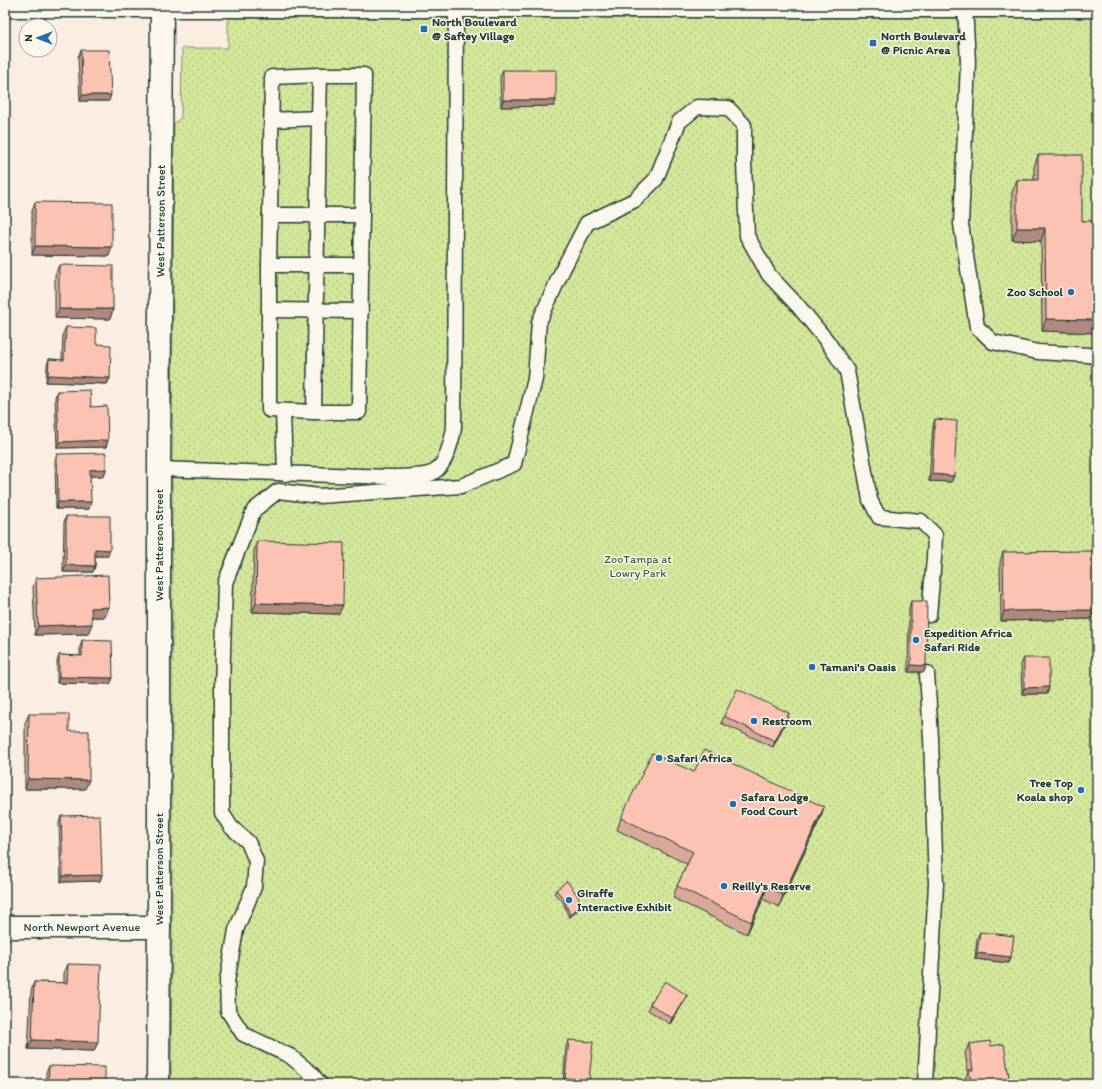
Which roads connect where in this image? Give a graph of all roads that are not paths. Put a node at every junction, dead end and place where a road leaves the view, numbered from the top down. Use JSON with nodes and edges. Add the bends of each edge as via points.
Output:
{"nodes":[{"id":1,"x":5,"y":6,"type":"edge"},
{"id":2,"x":130,"y":6,"type":"edge"},
{"id":3,"x":456,"y":6,"type":"junction"},
{"id":4,"x":536,"y":6,"type":"edge"},
{"id":5,"x":975,"y":6,"type":"edge"},
{"id":6,"x":1097,"y":6,"type":"edge"},
{"id":7,"x":162,"y":7,"type":"junction"},
{"id":8,"x":320,"y":75,"type":"junction"},
{"id":9,"x":319,"y":118,"type":"junction"},
{"id":10,"x":271,"y":120,"type":"junction"},
{"id":11,"x":270,"y":215,"type":"junction"},
{"id":12,"x":317,"y":215,"type":"junction"},
{"id":13,"x":362,"y":215,"type":"junction"},
{"id":14,"x":269,"y":265,"type":"junction"},
{"id":15,"x":316,"y":265,"type":"junction"},
{"id":16,"x":362,"y":265,"type":"junction"},
{"id":17,"x":269,"y":310,"type":"junction"},
{"id":18,"x":315,"y":311,"type":"junction"},
{"id":19,"x":361,"y":311,"type":"junction"},
{"id":20,"x":1097,"y":357,"type":"edge"},
{"id":21,"x":283,"y":411,"type":"junction"},
{"id":22,"x":314,"y":412,"type":"junction"},
{"id":23,"x":159,"y":469,"type":"junction"},
{"id":24,"x":285,"y":474,"type":"junction"},
{"id":25,"x":929,"y":615,"type":"dead end"},
{"id":26,"x":927,"y":673,"type":"edge"},
{"id":27,"x":5,"y":927,"type":"edge"},
{"id":28,"x":160,"y":927,"type":"junction"},
{"id":29,"x":158,"y":1084,"type":"edge"},
{"id":30,"x":320,"y":1084,"type":"edge"},
{"id":31,"x":925,"y":1084,"type":"edge"}],
"edges":[{"from":1,"to":2,"type":"street"},
{"from":2,"to":7,"type":"street"},
{"from":3,"to":4,"type":"street"},
{"from":3,"to":7,"type":"street"},
{"from":3,"to":24,"type":"lane","via":[[454,428],[451,443],[443,462],[435,471],[426,475],[390,477]]},
{"from":4,"to":5,"type":"street"},
{"from":5,"to":6,"type":"street"},
{"from":5,"to":20,"type":"lane","via":[[968,62],[961,224],[977,327],[993,342],[1038,352]]},
{"from":7,"to":23,"type":"street","name":"West Patterson Street"},
{"from":8,"to":9,"type":"lane"},
{"from":8,"to":10,"type":"lane","via":[[272,77]]},
{"from":8,"to":13,"type":"lane","via":[[364,75]]},
{"from":9,"to":10,"type":"lane"},
{"from":9,"to":12,"type":"lane"},
{"from":10,"to":11,"type":"lane"},
{"from":11,"to":12,"type":"lane"},
{"from":11,"to":14,"type":"lane"},
{"from":12,"to":13,"type":"lane"},
{"from":12,"to":15,"type":"lane"},
{"from":13,"to":16,"type":"lane"},
{"from":14,"to":15,"type":"lane"},
{"from":14,"to":17,"type":"lane"},
{"from":15,"to":16,"type":"lane"},
{"from":15,"to":18,"type":"lane"},
{"from":16,"to":19,"type":"lane"},
{"from":17,"to":18,"type":"lane"},
{"from":17,"to":21,"type":"lane","via":[[269,410]]},
{"from":18,"to":19,"type":"lane"},
{"from":18,"to":22,"type":"lane"},
{"from":19,"to":22,"type":"lane","via":[[359,412]]},
{"from":21,"to":22,"type":"lane"},
{"from":21,"to":24,"type":"lane"},
{"from":23,"to":24,"type":"lane"},
{"from":23,"to":28,"type":"street","name":"West Patterson Street"},
{"from":25,"to":30,"type":"lane","via":[[935,535],[921,521],[879,517],[870,500],[847,371],[827,341],[769,275],[748,236],[744,125],[728,108],[697,107],[679,122],[656,179],[635,200],[587,223],[583,229],[540,322],[535,379],[514,464],[461,486],[319,496],[278,492],[254,510],[225,583],[222,813],[231,827],[248,842],[256,861],[254,886],[236,930],[227,982],[228,1011],[243,1034],[290,1056]]},
{"from":26,"to":31,"type":"lane","via":[[936,884]]},
{"from":27,"to":28,"type":"street","name":"North Newport Avenue"},
{"from":28,"to":29,"type":"street","name":"West Patterson Street"}]}
